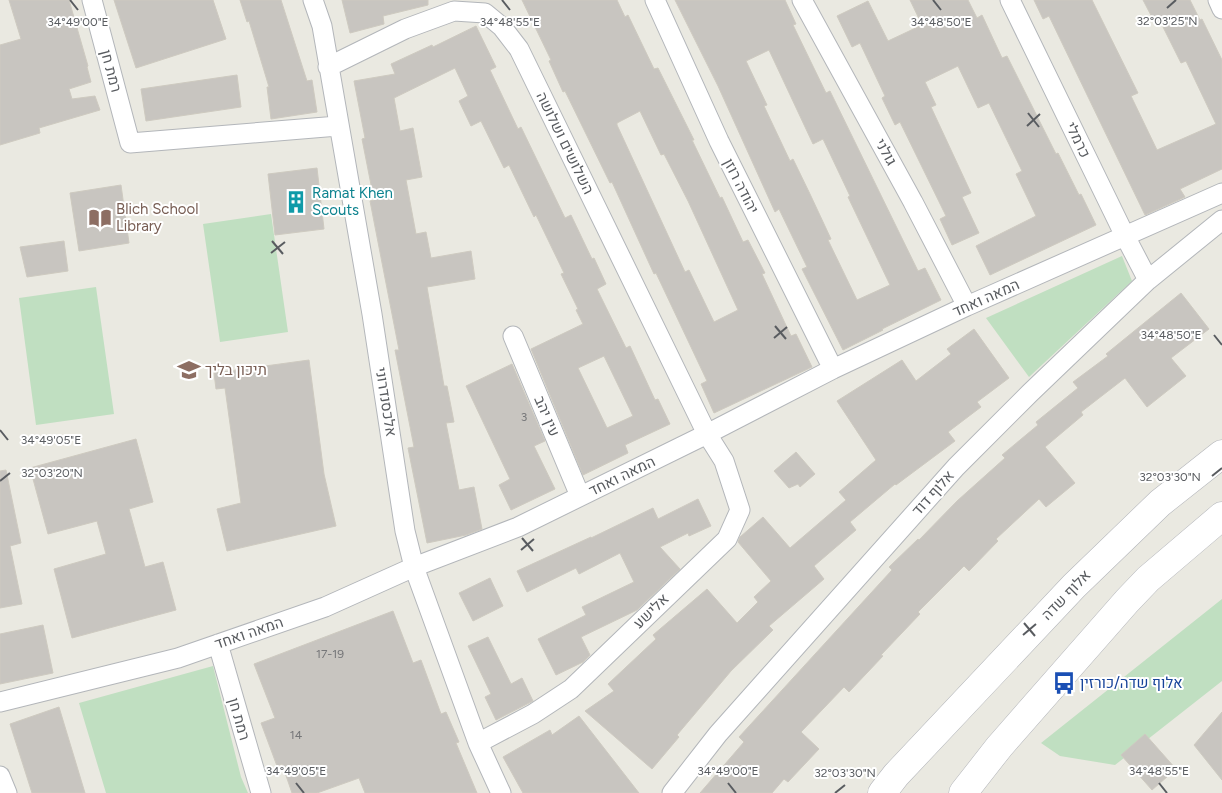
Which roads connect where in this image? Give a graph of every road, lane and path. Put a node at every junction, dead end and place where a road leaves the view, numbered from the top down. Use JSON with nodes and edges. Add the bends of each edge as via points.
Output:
{"nodes":[{"id":1,"x":92,"y":0,"type":"edge"},
{"id":2,"x":313,"y":0,"type":"edge"},
{"id":3,"x":655,"y":0,"type":"edge"},
{"id":4,"x":802,"y":0,"type":"edge"},
{"id":5,"x":1010,"y":0,"type":"edge"},
{"id":6,"x":1218,"y":0,"type":"edge"},
{"id":7,"x":1222,"y":9,"type":"edge"},
{"id":8,"x":328,"y":67,"type":"junction"},
{"id":9,"x":338,"y":126,"type":"junction"},
{"id":10,"x":1222,"y":192,"type":"edge"},
{"id":11,"x":1222,"y":220,"type":"edge"},
{"id":12,"x":1125,"y":236,"type":"junction"},
{"id":13,"x":1148,"y":280,"type":"junction"},
{"id":14,"x":967,"y":306,"type":"junction"},
{"id":15,"x":513,"y":336,"type":"dead end"},
{"id":16,"x":832,"y":369,"type":"junction"},
{"id":17,"x":706,"y":434,"type":"junction"},
{"id":18,"x":1222,"y":454,"type":"edge"},
{"id":19,"x":580,"y":496,"type":"junction"},
{"id":20,"x":1222,"y":516,"type":"edge"},
{"id":21,"x":414,"y":567,"type":"junction"},
{"id":22,"x":218,"y":644,"type":"junction"},
{"id":23,"x":0,"y":702,"type":"edge"},
{"id":24,"x":478,"y":743,"type":"junction"},
{"id":25,"x":0,"y":776,"type":"edge"},
{"id":26,"x":7,"y":793,"type":"edge"},
{"id":27,"x":261,"y":793,"type":"edge"},
{"id":28,"x":501,"y":793,"type":"edge"},
{"id":29,"x":672,"y":793,"type":"edge"},
{"id":30,"x":882,"y":793,"type":"edge"},
{"id":31,"x":963,"y":793,"type":"edge"}],
"edges":[{"from":1,"to":9,"type":"street","name":"רמת חן","via":[[130,143]]},
{"from":2,"to":8,"type":"street","name":"אלכסנדרוני","via":[[322,26]]},
{"from":3,"to":16,"type":"street","name":"יהודה רוזן","via":[[719,141]]},
{"from":4,"to":14,"type":"street","name":"גולני"},
{"from":5,"to":12,"type":"street","name":"כרמלי"},
{"from":6,"to":7,"type":"street"},
{"from":8,"to":9,"type":"street","name":"אלכסנדרוני"},
{"from":8,"to":17,"type":"street","name":"השלושים ושלושה","via":[[405,29],[454,11],[485,13],[502,27],[519,49]]},
{"from":9,"to":21,"type":"street","name":"אלכסנדרוני"},
{"from":10,"to":12,"type":"street","name":"המאה ואחד"},
{"from":11,"to":13,"type":"street","name":"אלוף דוד"},
{"from":12,"to":13,"type":"street","name":"כרמלי"},
{"from":12,"to":14,"type":"street","name":"המאה ואחד"},
{"from":13,"to":29,"type":"street","name":"אלוף דוד","via":[[956,467],[718,734]]},
{"from":14,"to":16,"type":"street","name":"המאה ואחד"},
{"from":15,"to":19,"type":"street","name":"עין יהב"},
{"from":16,"to":17,"type":"street","name":"המאה ואחד"},
{"from":17,"to":19,"type":"street","name":"המאה ואחד"},
{"from":17,"to":24,"type":"street","name":"אלישע","via":[[724,461],[740,510],[727,539],[571,689],[533,714]]},
{"from":18,"to":30,"type":"main road","name":"אלוף שדה","via":[[1160,503],[1074,586]]},
{"from":19,"to":21,"type":"street","name":"המאה ואחד","via":[[518,527]]},
{"from":20,"to":31,"type":"main road","via":[[1127,601],[999,747]]},
{"from":21,"to":22,"type":"street","name":"המאה ואחד","via":[[325,607]]},
{"from":21,"to":24,"type":"street","name":"אלכסנדרוני"},
{"from":22,"to":23,"type":"street","name":"המאה ואחד","via":[[178,658]]},
{"from":22,"to":27,"type":"street","name":"רמת חן"},
{"from":24,"to":28,"type":"street","name":"אלכסנדרוני"},
{"from":25,"to":26,"type":"street"}]}
